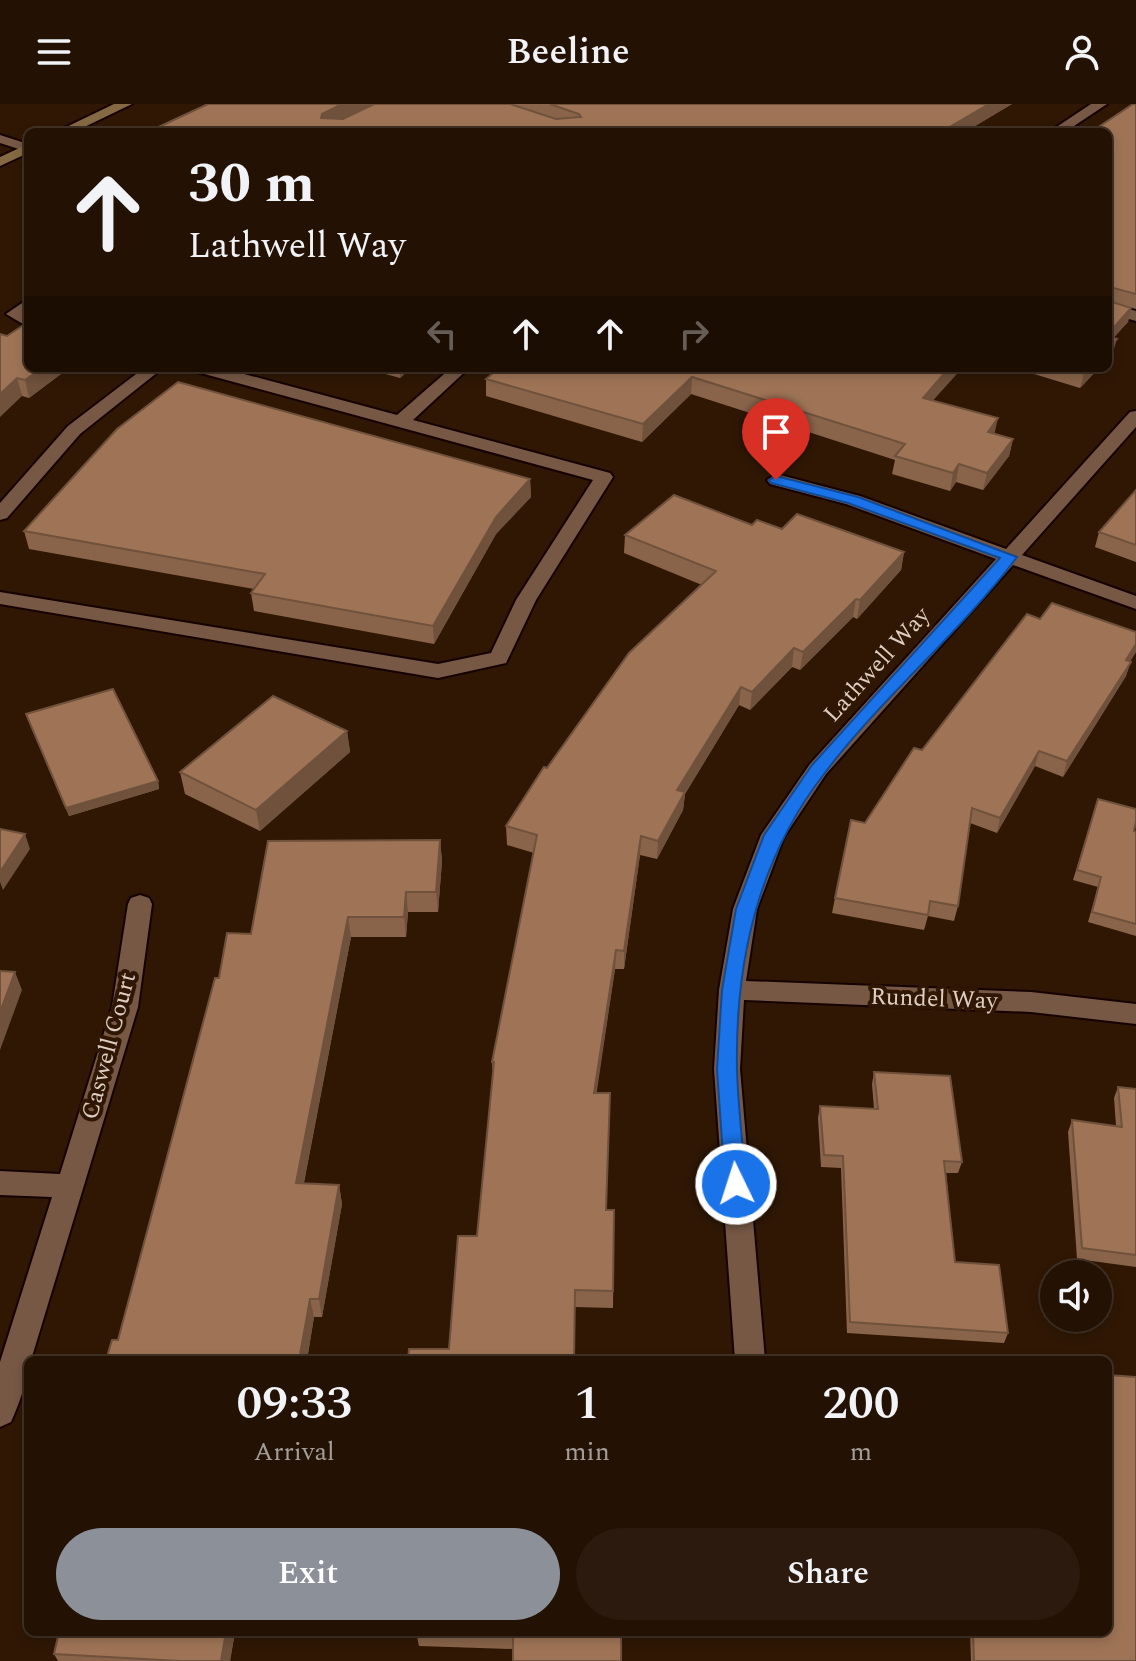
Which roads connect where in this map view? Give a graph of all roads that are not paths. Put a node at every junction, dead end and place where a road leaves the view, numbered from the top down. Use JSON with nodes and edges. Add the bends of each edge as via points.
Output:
{"nodes":[{"id":1,"x":125,"y":104,"type":"edge"},
{"id":2,"x":1064,"y":104,"type":"edge"},
{"id":3,"x":1096,"y":107,"type":"edge"},
{"id":4,"x":72,"y":128,"type":"edge"},
{"id":5,"x":1062,"y":128,"type":"edge"},
{"id":6,"x":0,"y":139,"type":"edge"},
{"id":7,"x":24,"y":147,"type":"edge"},
{"id":8,"x":24,"y":150,"type":"edge"},
{"id":9,"x":0,"y":162,"type":"edge"},
{"id":10,"x":24,"y":307,"type":"edge"},
{"id":11,"x":1112,"y":309,"type":"edge"},
{"id":12,"x":1136,"y":316,"type":"edge"},
{"id":13,"x":24,"y":320,"type":"edge"},
{"id":14,"x":150,"y":372,"type":"edge"},
{"id":15,"x":218,"y":372,"type":"edge"},
{"id":16,"x":456,"y":372,"type":"edge"},
{"id":17,"x":1136,"y":416,"type":"edge"},
{"id":18,"x":400,"y":422,"type":"junction"},
{"id":19,"x":776,"y":480,"type":"dead end"},
{"id":20,"x":0,"y":514,"type":"edge"},
{"id":21,"x":1010,"y":557,"type":"junction"},
{"id":22,"x":0,"y":598,"type":"edge"},
{"id":23,"x":1136,"y":603,"type":"edge"},
{"id":24,"x":140,"y":904,"type":"dead end"},
{"id":25,"x":732,"y":990,"type":"junction"},
{"id":26,"x":1136,"y":1014,"type":"edge"},
{"id":27,"x":0,"y":1183,"type":"edge"},
{"id":28,"x":69,"y":1186,"type":"junction"},
{"id":29,"x":750,"y":1356,"type":"edge"},
{"id":30,"x":0,"y":1412,"type":"edge"}],
"edges":[{"from":1,"to":4,"type":"main road"},
{"from":2,"to":3,"type":"street"},
{"from":3,"to":5,"type":"street"},
{"from":6,"to":7,"type":"street"},
{"from":8,"to":9,"type":"main road"},
{"from":10,"to":13,"type":"street","via":[[14,314]]},
{"from":11,"to":12,"type":"street"},
{"from":14,"to":20,"type":"street","via":[[74,430]]},
{"from":15,"to":18,"type":"street"},
{"from":16,"to":18,"type":"street"},
{"from":17,"to":21,"type":"street","name":"Lathwell Way"},
{"from":18,"to":22,"type":"street","via":[[604,477],[526,600],[499,658],[438,671]]},
{"from":19,"to":21,"type":"street","via":[[853,500]]},
{"from":21,"to":23,"type":"street"},
{"from":21,"to":25,"type":"street","name":"Lathwell Way","via":[[818,769],[773,835],[745,909]]},
{"from":24,"to":28,"type":"street","name":"Caswell Court","via":[[125,1007]]},
{"from":25,"to":26,"type":"street","name":"Rundel Way","via":[[1031,1002]]},
{"from":25,"to":29,"type":"street","name":"Lathwell Way","via":[[727,1069]]},
{"from":27,"to":28,"type":"street"},
{"from":28,"to":30,"type":"street","name":"Caswell Court"}]}
